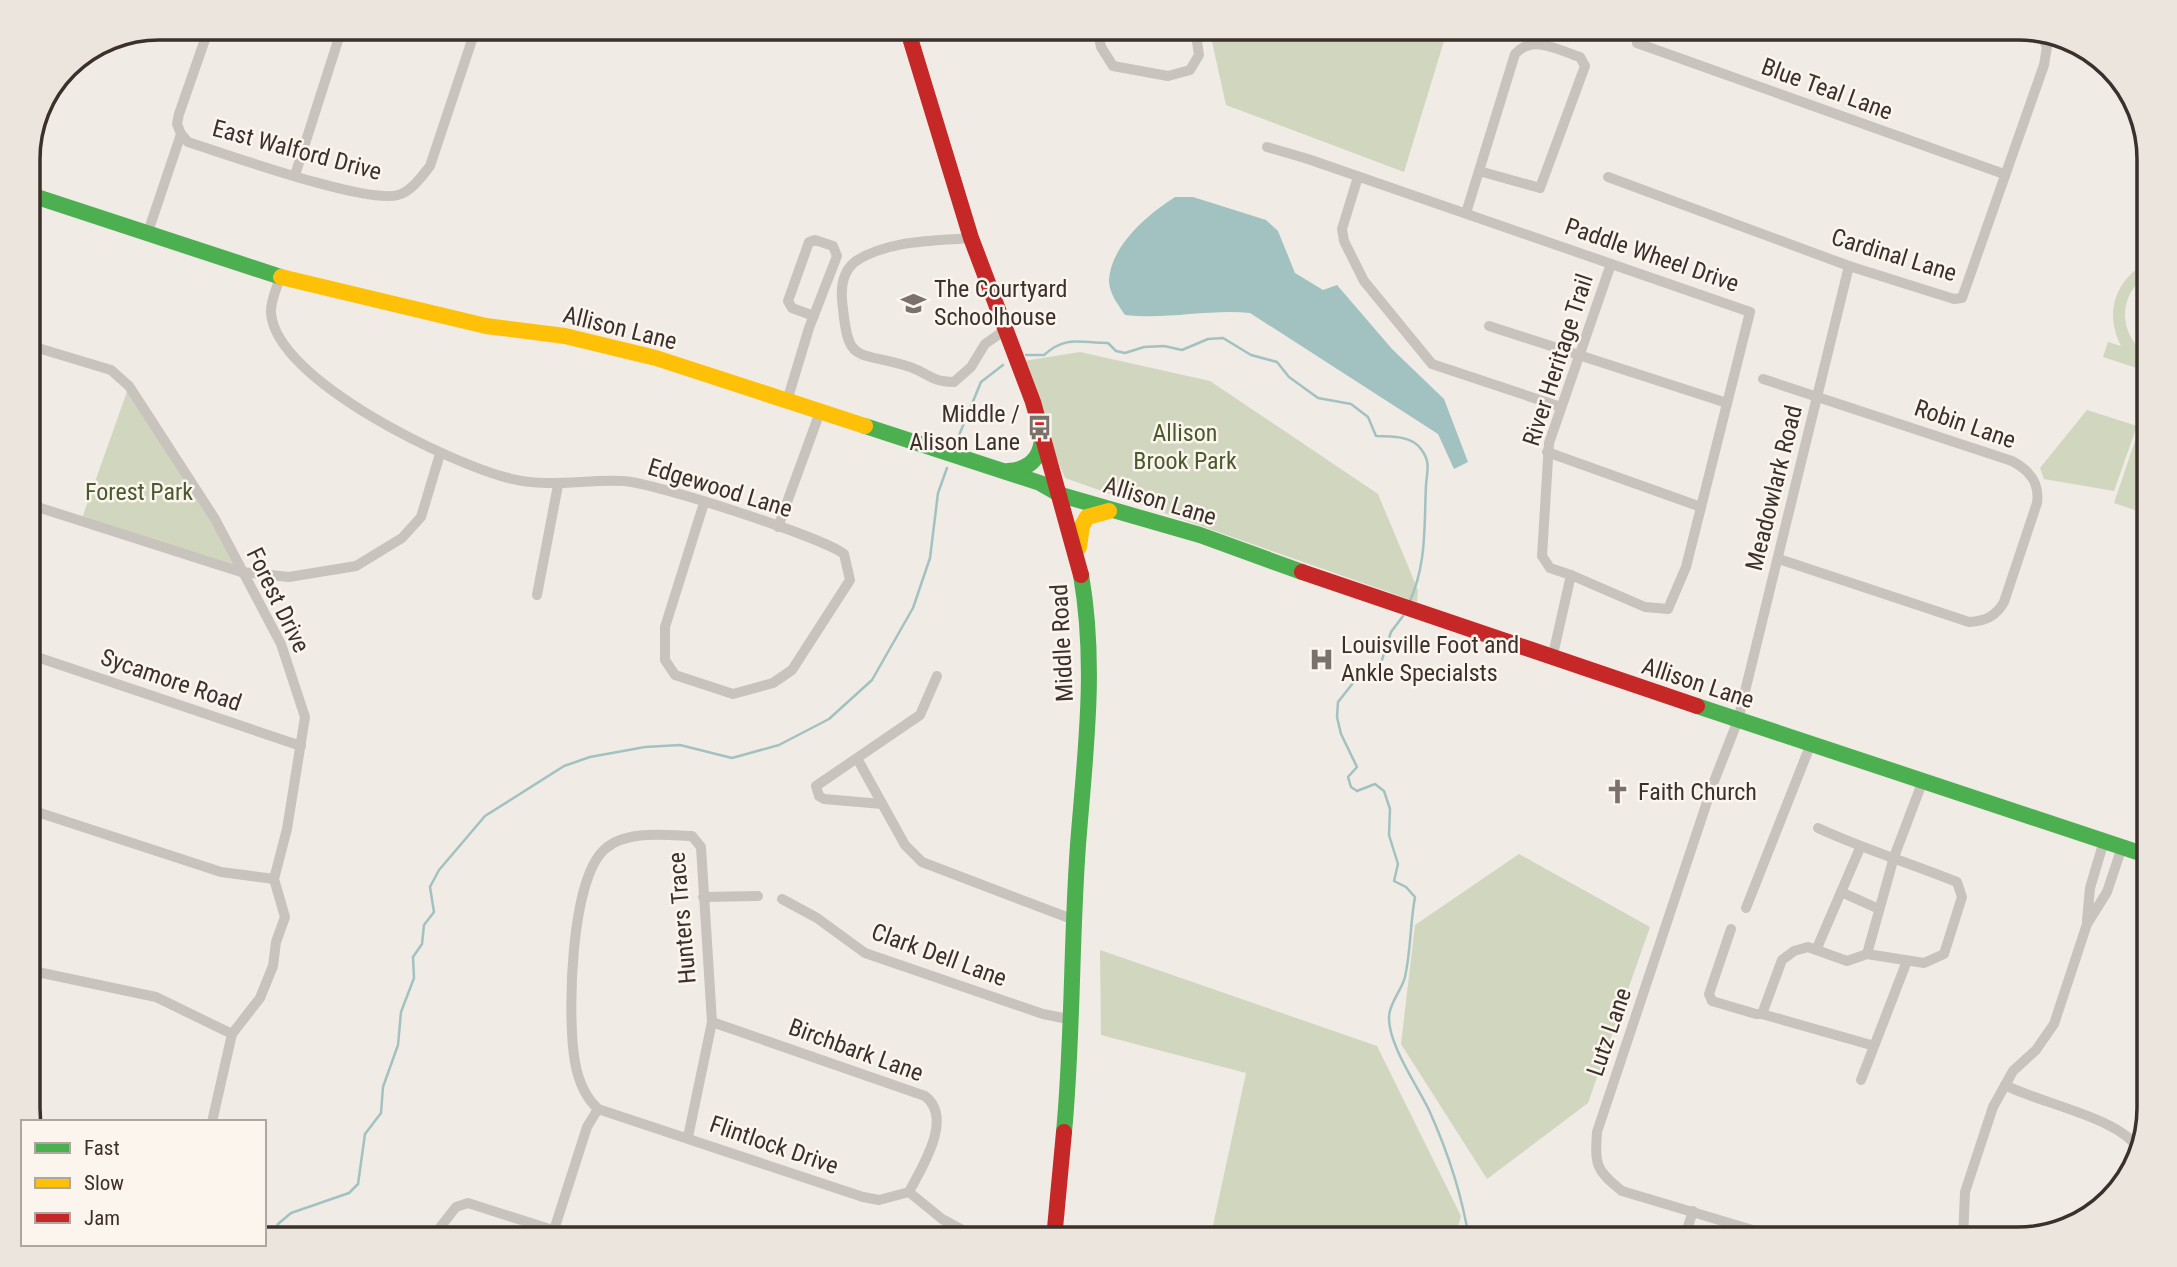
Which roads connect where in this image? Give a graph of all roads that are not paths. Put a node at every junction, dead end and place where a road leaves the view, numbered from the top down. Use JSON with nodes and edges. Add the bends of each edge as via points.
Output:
{"nodes":[{"id":1,"x":205,"y":40,"type":"edge"},
{"id":2,"x":338,"y":40,"type":"edge"},
{"id":3,"x":472,"y":40,"type":"edge"},
{"id":4,"x":911,"y":40,"type":"edge"},
{"id":5,"x":1100,"y":40,"type":"edge"},
{"id":6,"x":1197,"y":40,"type":"edge"},
{"id":7,"x":1636,"y":43,"type":"dead end"},
{"id":8,"x":2045,"y":43,"type":"edge"},
{"id":9,"x":181,"y":134,"type":"junction"},
{"id":10,"x":1267,"y":147,"type":"dead end"},
{"id":11,"x":1479,"y":171,"type":"junction"},
{"id":12,"x":2004,"y":174,"type":"junction"},
{"id":13,"x":295,"y":175,"type":"junction"},
{"id":14,"x":1358,"y":177,"type":"junction"},
{"id":15,"x":1608,"y":177,"type":"dead end"},
{"id":16,"x":41,"y":198,"type":"edge"},
{"id":17,"x":1466,"y":212,"type":"junction"},
{"id":18,"x":148,"y":232,"type":"junction"},
{"id":19,"x":971,"y":237,"type":"junction"},
{"id":20,"x":1611,"y":264,"type":"junction"},
{"id":21,"x":1849,"y":266,"type":"junction"},
{"id":22,"x":280,"y":278,"type":"junction"},
{"id":23,"x":814,"y":316,"type":"junction"},
{"id":24,"x":1489,"y":326,"type":"dead end"},
{"id":25,"x":1005,"y":330,"type":"junction"},
{"id":26,"x":41,"y":349,"type":"edge"},
{"id":27,"x":1579,"y":356,"type":"junction"},
{"id":28,"x":1763,"y":379,"type":"dead end"},
{"id":29,"x":1818,"y":397,"type":"junction"},
{"id":30,"x":787,"y":401,"type":"junction"},
{"id":31,"x":1727,"y":403,"type":"junction"},
{"id":32,"x":1561,"y":407,"type":"junction"},
{"id":33,"x":820,"y":412,"type":"junction"},
{"id":34,"x":1042,"y":432,"type":"junction"},
{"id":35,"x":1547,"y":452,"type":"junction"},
{"id":36,"x":440,"y":454,"type":"junction"},
{"id":37,"x":996,"y":469,"type":"junction"},
{"id":38,"x":558,"y":485,"type":"junction"},
{"id":39,"x":1061,"y":495,"type":"junction"},
{"id":40,"x":704,"y":503,"type":"junction"},
{"id":41,"x":1701,"y":507,"type":"junction"},
{"id":42,"x":41,"y":508,"type":"edge"},
{"id":43,"x":1114,"y":511,"type":"junction"},
{"id":44,"x":778,"y":527,"type":"junction"},
{"id":45,"x":1779,"y":559,"type":"junction"},
{"id":46,"x":1078,"y":560,"type":"junction"},
{"id":47,"x":241,"y":572,"type":"junction"},
{"id":48,"x":1571,"y":575,"type":"junction"},
{"id":49,"x":537,"y":595,"type":"dead end"},
{"id":50,"x":41,"y":658,"type":"edge"},
{"id":51,"x":1552,"y":659,"type":"junction"},
{"id":52,"x":937,"y":676,"type":"dead end"},
{"id":53,"x":1738,"y":720,"type":"junction"},
{"id":54,"x":301,"y":746,"type":"junction"},
{"id":55,"x":1810,"y":746,"type":"junction"},
{"id":56,"x":858,"y":760,"type":"junction"},
{"id":57,"x":1922,"y":783,"type":"junction"},
{"id":58,"x":883,"y":804,"type":"junction"},
{"id":59,"x":41,"y":813,"type":"edge"},
{"id":60,"x":1818,"y":828,"type":"dead end"},
{"id":61,"x":2104,"y":841,"type":"junction"},
{"id":62,"x":2122,"y":847,"type":"junction"},
{"id":63,"x":1860,"y":848,"type":"junction"},
{"id":64,"x":2137,"y":852,"type":"edge"},
{"id":65,"x":1894,"y":857,"type":"junction"},
{"id":66,"x":274,"y":879,"type":"junction"},
{"id":67,"x":1841,"y":892,"type":"junction"},
{"id":68,"x":758,"y":896,"type":"dead end"},
{"id":69,"x":703,"y":897,"type":"junction"},
{"id":70,"x":782,"y":899,"type":"dead end"},
{"id":71,"x":1746,"y":908,"type":"dead end"},
{"id":72,"x":1879,"y":909,"type":"junction"},
{"id":73,"x":1077,"y":921,"type":"junction"},
{"id":74,"x":2087,"y":924,"type":"junction"},
{"id":75,"x":1731,"y":929,"type":"dead end"},
{"id":76,"x":1817,"y":948,"type":"junction"},
{"id":77,"x":1867,"y":954,"type":"junction"},
{"id":78,"x":1907,"y":961,"type":"junction"},
{"id":79,"x":41,"y":975,"type":"edge"},
{"id":80,"x":1762,"y":1014,"type":"junction"},
{"id":81,"x":1073,"y":1020,"type":"junction"},
{"id":82,"x":712,"y":1022,"type":"junction"},
{"id":83,"x":232,"y":1034,"type":"junction"},
{"id":84,"x":1871,"y":1045,"type":"junction"},
{"id":85,"x":1861,"y":1080,"type":"dead end"},
{"id":86,"x":2005,"y":1085,"type":"junction"},
{"id":87,"x":598,"y":1109,"type":"junction"},
{"id":88,"x":212,"y":1120,"type":"edge"},
{"id":89,"x":688,"y":1137,"type":"junction"},
{"id":90,"x":2132,"y":1142,"type":"edge"},
{"id":91,"x":909,"y":1192,"type":"junction"},
{"id":92,"x":1693,"y":1211,"type":"junction"},
{"id":93,"x":440,"y":1227,"type":"edge"},
{"id":94,"x":544,"y":1227,"type":"edge"},
{"id":95,"x":555,"y":1227,"type":"edge"},
{"id":96,"x":957,"y":1227,"type":"edge"},
{"id":97,"x":1055,"y":1227,"type":"edge"},
{"id":98,"x":1688,"y":1227,"type":"edge"},
{"id":99,"x":1744,"y":1227,"type":"edge"},
{"id":100,"x":1964,"y":1227,"type":"edge"}],
"edges":[{"from":1,"to":9,"type":"street","via":[[179,114]]},
{"from":2,"to":13,"type":"street"},
{"from":3,"to":13,"type":"street","name":"East Walford Drive","via":[[430,166],[405,191],[377,197]]},
{"from":4,"to":19,"type":"main road","name":"Middle Road"},
{"from":5,"to":6,"type":"street","via":[[1113,66],[1168,76],[1190,70],[1199,55]]},
{"from":7,"to":12,"type":"street","name":"Blue Teal Lane"},
{"from":8,"to":12,"type":"street","name":"Cardinal Lane","via":[[2044,65]]},
{"from":9,"to":13,"type":"street","name":"East Walford Drive","via":[[188,142]]},
{"from":9,"to":18,"type":"street"},
{"from":10,"to":14,"type":"street","name":"Paddle Wheel Drive"},
{"from":11,"to":11,"type":"street","via":[[1511,65],[1522,46],[1532,42],[1580,57],[1585,66],[1540,188]]},
{"from":11,"to":17,"type":"street"},
{"from":12,"to":21,"type":"street","name":"Cardinal Lane","via":[[1962,298]]},
{"from":14,"to":17,"type":"street","name":"Paddle Wheel Drive"},
{"from":14,"to":32,"type":"street","via":[[1342,229],[1344,241],[1364,281],[1432,364]]},
{"from":15,"to":21,"type":"street","name":"Cardinal Lane"},
{"from":16,"to":18,"type":"main road","name":"Allison Lane"},
{"from":17,"to":20,"type":"street","name":"Paddle Wheel Drive"},
{"from":18,"to":22,"type":"main road","name":"Allison Lane"},
{"from":19,"to":25,"type":"main road","name":"Middle Road"},
{"from":19,"to":25,"type":"street","via":[[903,245],[855,262],[846,272],[841,290],[848,341],[864,358],[913,368],[934,381],[954,382],[971,367],[985,344]]},
{"from":20,"to":27,"type":"street","name":"River Heritage Trail"},
{"from":20,"to":31,"type":"street","name":"Paddle Wheel Drive","via":[[1750,312]]},
{"from":21,"to":29,"type":"street","name":"Meadowlark Road"},
{"from":22,"to":30,"type":"main road","name":"Allison Lane","via":[[485,326],[596,342]]},
{"from":22,"to":36,"type":"street","name":"Edgewood Lane","via":[[271,312],[274,326],[292,354],[362,412]]},
{"from":23,"to":23,"type":"street","via":[[837,252],[815,240],[809,242],[788,301],[792,308]]},
{"from":23,"to":30,"type":"street"},
{"from":24,"to":27,"type":"street"},
{"from":25,"to":34,"type":"main road","name":"Middle Road"},
{"from":26,"to":47,"type":"street","name":"Forest Drive","via":[[121,377],[215,519]]},
{"from":27,"to":31,"type":"street"},
{"from":27,"to":32,"type":"street","name":"River Heritage Trail"},
{"from":28,"to":29,"type":"street","name":"Robin Lane"},
{"from":29,"to":45,"type":"street","name":"Meadowlark Road"},
{"from":29,"to":45,"type":"street","name":"Robin Lane","via":[[2012,461],[2030,473],[2038,489],[2037,503],[2004,601],[1995,614],[1980,621],[1969,622]]},
{"from":30,"to":33,"type":"main road","name":"Allison Lane"},
{"from":31,"to":41,"type":"street","name":"Paddle Wheel Drive"},
{"from":32,"to":35,"type":"street","name":"River Heritage Trail"},
{"from":33,"to":37,"type":"main road","name":"Allison Lane"},
{"from":33,"to":44,"type":"street"},
{"from":34,"to":37,"type":"main road","via":[[1036,460],[1026,469]]},
{"from":34,"to":39,"type":"main road","name":"Middle Road"},
{"from":35,"to":41,"type":"street"},
{"from":35,"to":48,"type":"street","name":"River Heritage Trail","via":[[1542,556],[1550,568]]},
{"from":36,"to":38,"type":"street","name":"Edgewood Lane","via":[[508,478]]},
{"from":36,"to":47,"type":"street","via":[[421,517],[402,538],[356,566],[289,577]]},
{"from":37,"to":39,"type":"main road","name":"Allison Lane"},
{"from":38,"to":40,"type":"street","name":"Edgewood Lane","via":[[623,481]]},
{"from":38,"to":49,"type":"street"},
{"from":39,"to":43,"type":"main road","name":"Allison Lane"},
{"from":39,"to":46,"type":"main road","name":"Middle Road"},
{"from":40,"to":44,"type":"street","name":"Edgewood Lane"},
{"from":40,"to":44,"type":"street","name":"Edgewood Lane","via":[[665,627],[664,660],[675,675],[733,694],[786,675],[850,580],[847,559],[838,550]]},
{"from":41,"to":48,"type":"street","name":"Paddle Wheel Drive","via":[[1686,567],[1668,609],[1645,607]]},
{"from":42,"to":47,"type":"street"},
{"from":43,"to":46,"type":"main road","via":[[1087,517],[1079,538]]},
{"from":43,"to":51,"type":"main road","name":"Allison Lane","via":[[1189,532]]},
{"from":45,"to":53,"type":"street","name":"Meadowlark Road"},
{"from":46,"to":73,"type":"main road","name":"Middle Road","via":[[1091,660]]},
{"from":47,"to":54,"type":"street","name":"Forest Drive","via":[[281,644],[305,717]]},
{"from":48,"to":51,"type":"street"},
{"from":50,"to":54,"type":"street","name":"Sycamore Road"},
{"from":51,"to":53,"type":"main road","name":"Allison Lane"},
{"from":52,"to":56,"type":"street","via":[[920,715]]},
{"from":53,"to":55,"type":"main road","name":"Allison Lane"},
{"from":53,"to":92,"type":"street","name":"Lutz Lane","via":[[1597,1132],[1596,1164],[1606,1178],[1622,1191]]},
{"from":54,"to":66,"type":"street","name":"Forest Drive"},
{"from":55,"to":57,"type":"main road","name":"Allison Lane"},
{"from":55,"to":71,"type":"street"},
{"from":56,"to":58,"type":"street"},
{"from":56,"to":58,"type":"street","via":[[818,783],[819,796]]},
{"from":57,"to":61,"type":"main road","name":"Allison Lane"},
{"from":57,"to":65,"type":"street"},
{"from":58,"to":73,"type":"street","via":[[905,845],[922,862]]},
{"from":59,"to":66,"type":"street","via":[[222,872]]},
{"from":60,"to":63,"type":"street"},
{"from":61,"to":62,"type":"main road","name":"Allison Lane"},
{"from":61,"to":74,"type":"street","via":[[2090,888]]},
{"from":62,"to":64,"type":"main road","name":"Allison Lane"},
{"from":62,"to":74,"type":"street","via":[[2107,891]]},
{"from":63,"to":65,"type":"street"},
{"from":63,"to":67,"type":"street"},
{"from":65,"to":72,"type":"street"},
{"from":65,"to":78,"type":"street","via":[[1957,881],[1962,888],[1944,954],[1924,963]]},
{"from":66,"to":83,"type":"street","via":[[285,917],[274,966],[260,999]]},
{"from":67,"to":72,"type":"street"},
{"from":67,"to":76,"type":"street"},
{"from":68,"to":69,"type":"street"},
{"from":69,"to":82,"type":"street","name":"Hunters Trace"},
{"from":69,"to":87,"type":"street","name":"Hunters Trace","via":[[701,847],[692,836],[623,837],[602,850],[590,872],[576,924],[572,991],[575,1061],[582,1085]]},
{"from":70,"to":81,"type":"street","name":"Clark Dell Lane","via":[[864,953]]},
{"from":72,"to":77,"type":"street"},
{"from":73,"to":81,"type":"main road","name":"Middle Road"},
{"from":74,"to":86,"type":"street","via":[[2054,1024]]},
{"from":75,"to":80,"type":"street","via":[[1710,998]]},
{"from":76,"to":77,"type":"street","via":[[1847,961]]},
{"from":76,"to":80,"type":"street","via":[[1794,951],[1782,960]]},
{"from":77,"to":78,"type":"street"},
{"from":78,"to":84,"type":"street"},
{"from":79,"to":83,"type":"street","via":[[70,976],[156,997]]},
{"from":80,"to":84,"type":"street"},
{"from":81,"to":97,"type":"main road","name":"Middle Road"},
{"from":82,"to":89,"type":"street","name":"Hunters Trace"},
{"from":82,"to":91,"type":"street","name":"Birchbark Lane","via":[[935,1103],[930,1152]]},
{"from":83,"to":88,"type":"street"},
{"from":84,"to":85,"type":"street"},
{"from":86,"to":90,"type":"street","via":[[2124,1132]]},
{"from":86,"to":100,"type":"street","via":[[1993,1107],[1965,1192]]},
{"from":87,"to":89,"type":"street","name":"Flintlock Drive"},
{"from":87,"to":95,"type":"street","via":[[587,1127]]},
{"from":89,"to":91,"type":"street","name":"Flintlock Drive","via":[[863,1197],[879,1200]]},
{"from":91,"to":96,"type":"street"},
{"from":92,"to":98,"type":"street"},
{"from":92,"to":99,"type":"street","name":"Lutz Lane"},
{"from":93,"to":94,"type":"street","via":[[456,1207],[468,1203]]}]}
